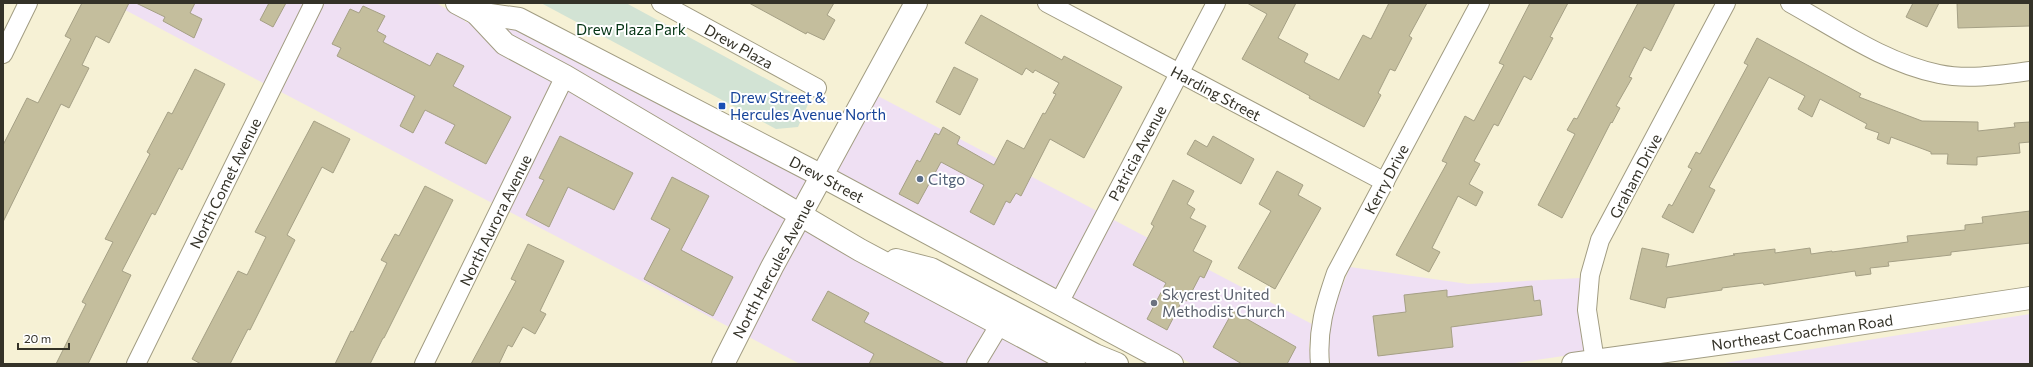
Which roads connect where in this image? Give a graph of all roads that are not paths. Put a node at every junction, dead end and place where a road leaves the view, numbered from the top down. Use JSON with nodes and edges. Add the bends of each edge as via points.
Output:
{"nodes":[{"id":1,"x":28,"y":3,"type":"edge"},
{"id":2,"x":314,"y":3,"type":"edge"},
{"id":3,"x":457,"y":3,"type":"edge"},
{"id":4,"x":661,"y":3,"type":"edge"},
{"id":5,"x":916,"y":3,"type":"edge"},
{"id":6,"x":1047,"y":3,"type":"edge"},
{"id":7,"x":1216,"y":3,"type":"edge"},
{"id":8,"x":1480,"y":3,"type":"edge"},
{"id":9,"x":1726,"y":3,"type":"edge"},
{"id":10,"x":1790,"y":3,"type":"edge"},
{"id":11,"x":478,"y":8,"type":"edge"},
{"id":12,"x":3,"y":54,"type":"edge"},
{"id":13,"x":2030,"y":71,"type":"edge"},
{"id":14,"x":1178,"y":73,"type":"junction"},
{"id":15,"x":565,"y":76,"type":"junction"},
{"id":16,"x":817,"y":88,"type":"dead end"},
{"id":17,"x":822,"y":176,"type":"junction"},
{"id":18,"x":1385,"y":182,"type":"junction"},
{"id":19,"x":800,"y":215,"type":"junction"},
{"id":20,"x":2030,"y":298,"type":"edge"},
{"id":21,"x":1059,"y":303,"type":"junction"},
{"id":22,"x":1008,"y":319,"type":"junction"},
{"id":23,"x":1148,"y":351,"type":"junction"},
{"id":24,"x":1595,"y":361,"type":"junction"},
{"id":25,"x":136,"y":364,"type":"edge"},
{"id":26,"x":424,"y":364,"type":"edge"},
{"id":27,"x":723,"y":364,"type":"edge"},
{"id":28,"x":976,"y":364,"type":"edge"},
{"id":29,"x":1074,"y":364,"type":"edge"},
{"id":30,"x":1117,"y":364,"type":"edge"},
{"id":31,"x":1172,"y":364,"type":"edge"},
{"id":32,"x":1320,"y":364,"type":"edge"},
{"id":33,"x":1573,"y":364,"type":"edge"}],
"edges":[{"from":1,"to":12,"type":"street"},
{"from":2,"to":25,"type":"street","name":"North Comet Avenue"},
{"from":3,"to":11,"type":"main road","name":"Drew Street"},
{"from":4,"to":16,"type":"street","name":"Drew Plaza"},
{"from":5,"to":17,"type":"main road","name":"North Hercules Avenue"},
{"from":6,"to":14,"type":"street","name":"Harding Street"},
{"from":7,"to":14,"type":"street","name":"Patricia Avenue"},
{"from":8,"to":18,"type":"street","name":"Kerry Drive"},
{"from":9,"to":24,"type":"street","name":"Graham Drive","via":[[1600,240],[1590,275],[1587,310]]},
{"from":10,"to":13,"type":"street","via":[[1888,58],[1939,74],[1990,77]]},
{"from":11,"to":15,"type":"main road","name":"Drew Street","via":[[505,44]]},
{"from":11,"to":17,"type":"main road","name":"Drew Street","via":[[519,19]]},
{"from":14,"to":18,"type":"street","name":"Harding Street"},
{"from":14,"to":21,"type":"street","name":"Patricia Avenue"},
{"from":15,"to":19,"type":"main road","name":"Drew Street"},
{"from":15,"to":26,"type":"street","name":"North Aurora Avenue"},
{"from":17,"to":19,"type":"main road","name":"North Hercules Avenue"},
{"from":17,"to":21,"type":"main road","name":"Drew Street"},
{"from":18,"to":32,"type":"street","name":"Kerry Drive","via":[[1336,273],[1323,310],[1318,344]]},
{"from":19,"to":22,"type":"main road","name":"Drew Street","via":[[860,250]]},
{"from":19,"to":27,"type":"main road","name":"North Hercules Avenue"},
{"from":20,"to":24,"type":"main road","name":"Northeast Coachman Road","via":[[1797,334]]},
{"from":21,"to":23,"type":"main road","name":"Drew Street"},
{"from":22,"to":23,"type":"main road","via":[[1027,310],[1038,311],[1050,314],[1101,340]]},
{"from":22,"to":28,"type":"street"},
{"from":22,"to":29,"type":"main road","name":"Drew Street"},
{"from":22,"to":30,"type":"main road","name":"Drew Street"},
{"from":23,"to":31,"type":"main road","name":"Drew Street"},
{"from":24,"to":33,"type":"main road","name":"Northeast Coachman Road"}]}
